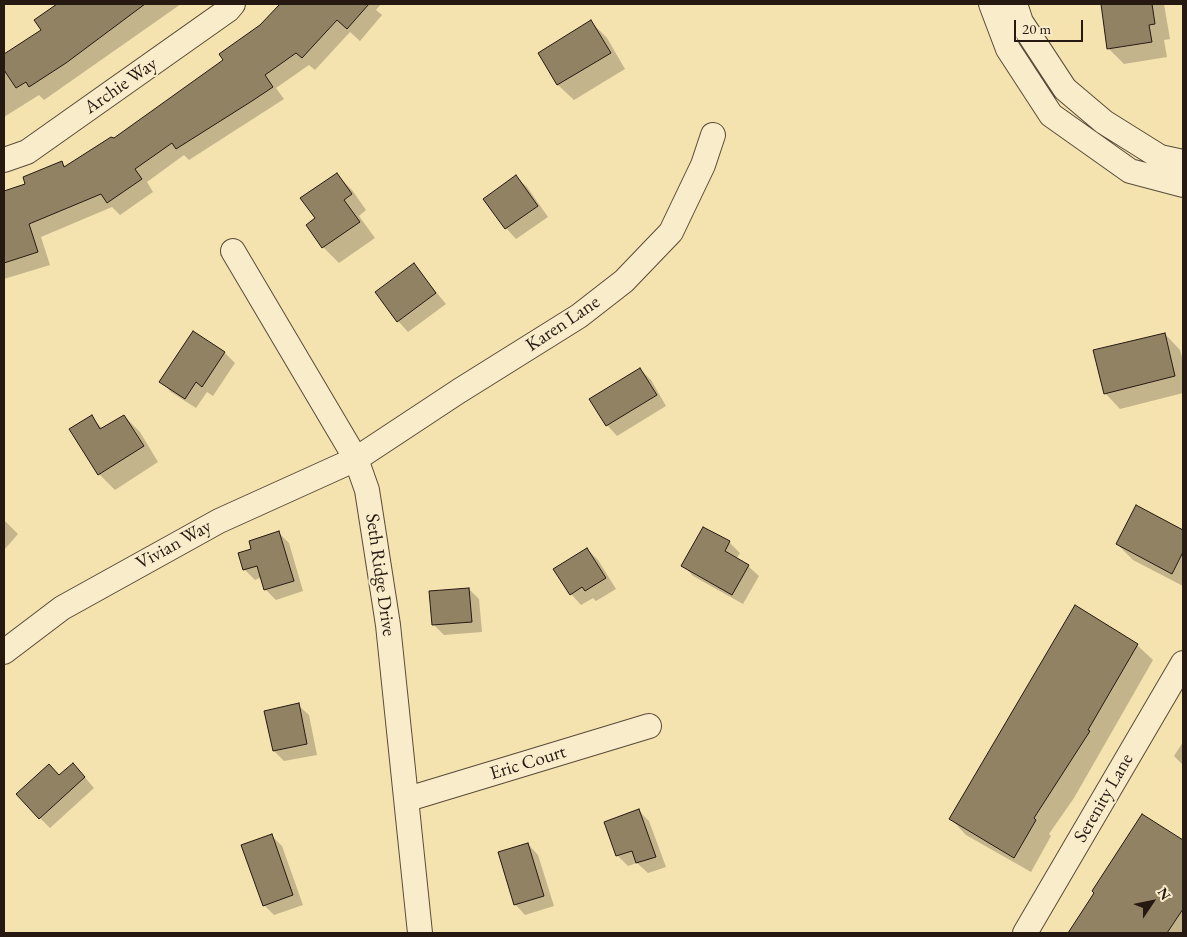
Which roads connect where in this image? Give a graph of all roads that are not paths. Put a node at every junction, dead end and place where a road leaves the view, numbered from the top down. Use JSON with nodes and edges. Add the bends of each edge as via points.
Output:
{"nodes":[{"id":1,"x":233,"y":4,"type":"edge"},
{"id":2,"x":991,"y":4,"type":"edge"},
{"id":3,"x":1015,"y":4,"type":"edge"},
{"id":4,"x":713,"y":135,"type":"dead end"},
{"id":5,"x":4,"y":160,"type":"edge"},
{"id":6,"x":1183,"y":162,"type":"edge"},
{"id":7,"x":1183,"y":185,"type":"edge"},
{"id":8,"x":233,"y":251,"type":"dead end"},
{"id":9,"x":356,"y":459,"type":"junction"},
{"id":10,"x":4,"y":652,"type":"edge"},
{"id":11,"x":1183,"y":664,"type":"edge"},
{"id":12,"x":649,"y":726,"type":"dead end"},
{"id":13,"x":408,"y":800,"type":"junction"},
{"id":14,"x":420,"y":933,"type":"edge"},
{"id":15,"x":1025,"y":933,"type":"edge"}],
"edges":[{"from":1,"to":5,"type":"street","name":"Archie Way","via":[[27,152]]},
{"from":2,"to":7,"type":"street","via":[[1008,49],[1051,115],[1130,172]]},
{"from":3,"to":6,"type":"street","via":[[1021,22],[1065,89],[1104,122],[1160,157]]},
{"from":4,"to":9,"type":"street","name":"Karen Lane","via":[[671,232],[624,281],[579,316]]},
{"from":8,"to":9,"type":"street","name":"Seth Ridge Drive"},
{"from":9,"to":10,"type":"street","name":"Vivian Way","via":[[219,520],[62,608]]},
{"from":9,"to":13,"type":"street","name":"Seth Ridge Drive","via":[[367,490],[376,541]]},
{"from":11,"to":15,"type":"street","name":"Serenity Lane"},
{"from":12,"to":13,"type":"street","name":"Eric Court"},
{"from":13,"to":14,"type":"street","name":"Seth Ridge Drive"}]}
